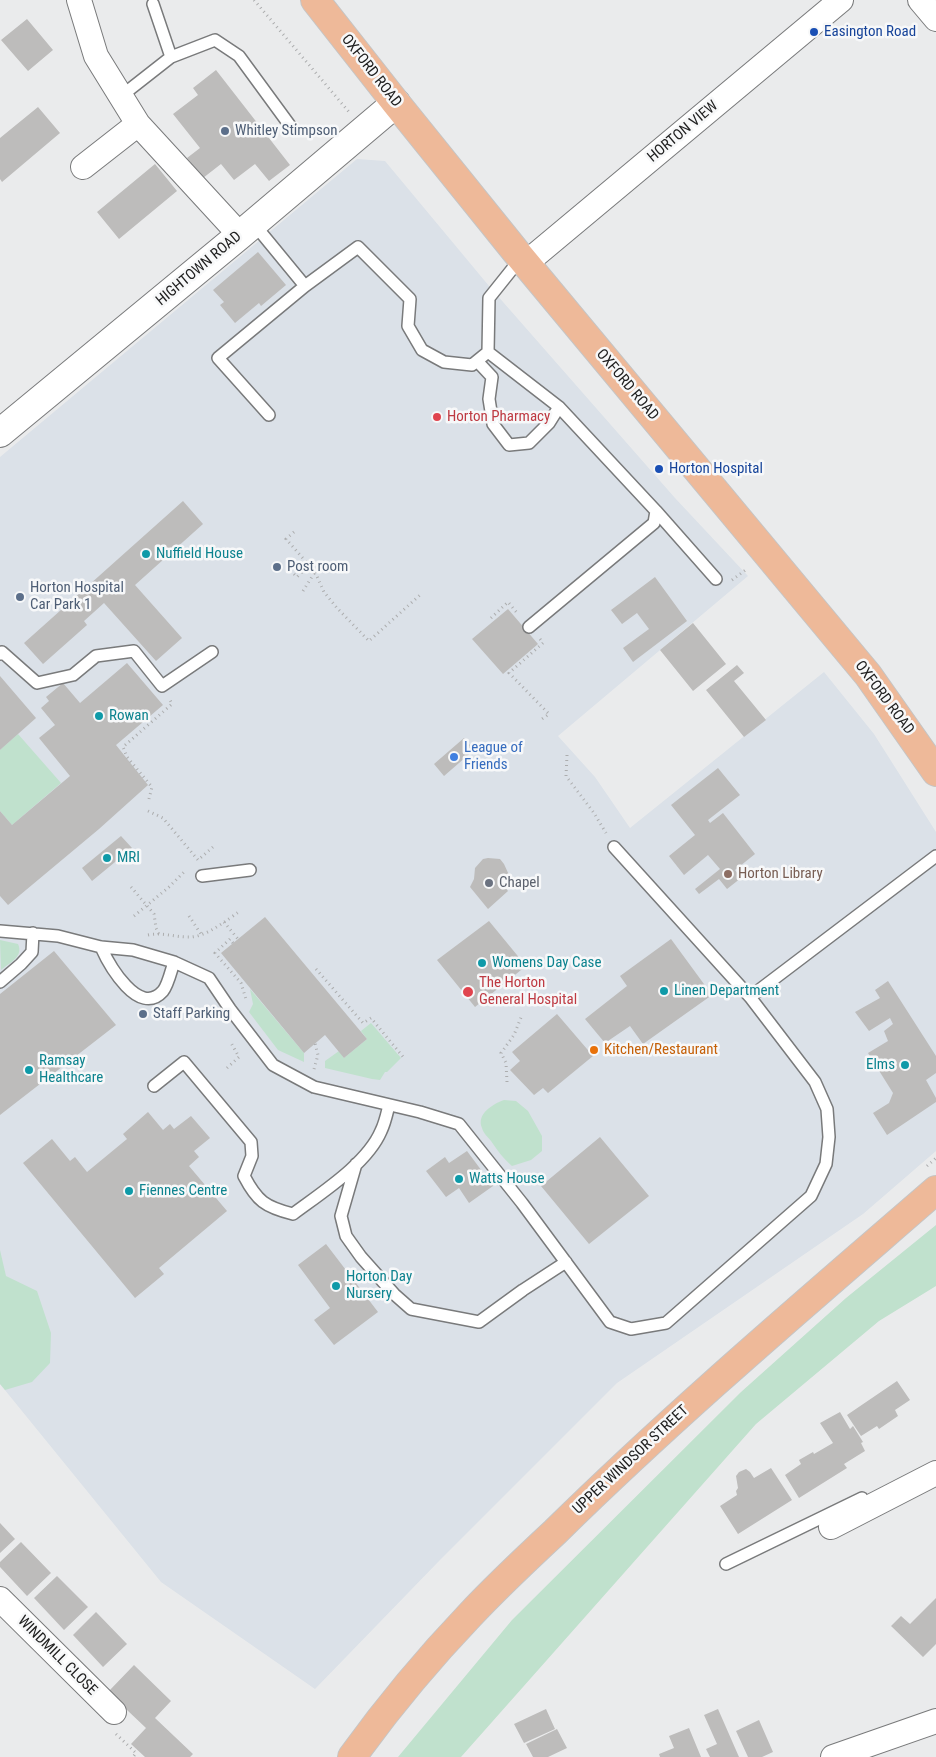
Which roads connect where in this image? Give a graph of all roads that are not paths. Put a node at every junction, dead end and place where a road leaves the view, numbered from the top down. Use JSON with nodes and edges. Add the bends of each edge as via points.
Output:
{"nodes":[{"id":1,"x":79,"y":0,"type":"edge"},
{"id":2,"x":315,"y":0,"type":"edge"},
{"id":3,"x":841,"y":0,"type":"edge"},
{"id":4,"x":920,"y":0,"type":"edge"},
{"id":5,"x":153,"y":4,"type":"dead end"},
{"id":6,"x":936,"y":18,"type":"edge"},
{"id":7,"x":170,"y":56,"type":"junction"},
{"id":8,"x":120,"y":97,"type":"junction"},
{"id":9,"x":396,"y":103,"type":"junction"},
{"id":10,"x":138,"y":124,"type":"junction"},
{"id":11,"x":291,"y":126,"type":"dead end"},
{"id":12,"x":83,"y":167,"type":"dead end"},
{"id":13,"x":247,"y":229,"type":"junction"},
{"id":14,"x":524,"y":260,"type":"junction"},
{"id":15,"x":305,"y":286,"type":"junction"},
{"id":16,"x":488,"y":352,"type":"junction"},
{"id":17,"x":477,"y":361,"type":"junction"},
{"id":18,"x":559,"y":407,"type":"junction"},
{"id":19,"x":269,"y":415,"type":"dead end"},
{"id":20,"x":0,"y":433,"type":"edge"},
{"id":21,"x":656,"y":511,"type":"junction"},
{"id":22,"x":716,"y":579,"type":"road end"},
{"id":23,"x":529,"y":627,"type":"road end"},
{"id":24,"x":212,"y":652,"type":"dead end"},
{"id":25,"x":0,"y":654,"type":"edge"},
{"id":26,"x":936,"y":772,"type":"edge"},
{"id":27,"x":614,"y":846,"type":"road end"},
{"id":28,"x":936,"y":856,"type":"edge"},
{"id":29,"x":250,"y":870,"type":"dead end"},
{"id":30,"x":202,"y":876,"type":"dead end"},
{"id":31,"x":0,"y":931,"type":"edge"},
{"id":32,"x":33,"y":933,"type":"junction"},
{"id":33,"x":101,"y":947,"type":"junction"},
{"id":34,"x":174,"y":962,"type":"junction"},
{"id":35,"x":0,"y":982,"type":"edge"},
{"id":36,"x":750,"y":997,"type":"junction"},
{"id":37,"x":154,"y":1086,"type":"dead end"},
{"id":38,"x":389,"y":1105,"type":"junction"},
{"id":39,"x":356,"y":1164,"type":"junction"},
{"id":40,"x":936,"y":1190,"type":"edge"},
{"id":41,"x":566,"y":1262,"type":"junction"},
{"id":42,"x":936,"y":1462,"type":"edge"},
{"id":43,"x":936,"y":1473,"type":"edge"},
{"id":44,"x":832,"y":1527,"type":"dead end"},
{"id":45,"x":726,"y":1564,"type":"dead end"},
{"id":46,"x":0,"y":1599,"type":"edge"},
{"id":47,"x":114,"y":1712,"type":"dead end"},
{"id":48,"x":936,"y":1721,"type":"edge"},
{"id":49,"x":352,"y":1757,"type":"edge"},
{"id":50,"x":834,"y":1757,"type":"edge"}],
"edges":[{"from":1,"to":8,"type":"street","via":[[96,56]]},
{"from":2,"to":9,"type":"main road","name":"OXFORD ROAD"},
{"from":3,"to":14,"type":"street","name":"HORTON VIEW"},
{"from":4,"to":6,"type":"street"},
{"from":5,"to":7,"type":"lane"},
{"from":7,"to":8,"type":"lane"},
{"from":7,"to":11,"type":"lane","via":[[215,40],[239,56]]},
{"from":8,"to":10,"type":"street"},
{"from":9,"to":13,"type":"street","name":"HIGHTOWN ROAD"},
{"from":9,"to":14,"type":"main road","name":"OXFORD ROAD"},
{"from":10,"to":12,"type":"street"},
{"from":10,"to":13,"type":"street"},
{"from":13,"to":15,"type":"lane"},
{"from":13,"to":20,"type":"street","name":"HIGHTOWN ROAD"},
{"from":14,"to":16,"type":"lane","via":[[489,298]]},
{"from":14,"to":26,"type":"main road","name":"OXFORD ROAD","via":[[868,675]]},
{"from":15,"to":17,"type":"lane","via":[[358,246],[410,299],[408,326],[422,350],[444,362],[472,365]]},
{"from":15,"to":19,"type":"lane","via":[[218,358]]},
{"from":16,"to":17,"type":"lane"},
{"from":16,"to":18,"type":"lane"},
{"from":17,"to":18,"type":"lane","via":[[492,377],[489,399],[493,424],[509,445],[529,443]]},
{"from":18,"to":21,"type":"lane"},
{"from":21,"to":22,"type":"lane"},
{"from":21,"to":23,"type":"lane","via":[[654,524]]},
{"from":24,"to":25,"type":"lane","via":[[162,686],[134,651],[96,656],[74,675],[36,683],[2,652]]},
{"from":27,"to":36,"type":"lane"},
{"from":28,"to":36,"type":"lane"},
{"from":29,"to":30,"type":"lane"},
{"from":31,"to":32,"type":"lane"},
{"from":32,"to":33,"type":"lane"},
{"from":32,"to":35,"type":"lane","via":[[32,952]]},
{"from":33,"to":34,"type":"lane","via":[[133,950]]},
{"from":33,"to":34,"type":"lane","via":[[129,990],[139,998],[150,999],[163,991]]},
{"from":34,"to":38,"type":"lane","via":[[209,978],[274,1065],[314,1087]]},
{"from":36,"to":41,"type":"lane","via":[[815,1082],[826,1109],[829,1137],[826,1164],[811,1196],[666,1323],[631,1329],[610,1322]]},
{"from":37,"to":39,"type":"lane","via":[[184,1062],[251,1142],[252,1156],[244,1176],[253,1193],[273,1208],[293,1214]]},
{"from":38,"to":39,"type":"lane","via":[[381,1132]]},
{"from":38,"to":41,"type":"lane","via":[[459,1124]]},
{"from":39,"to":41,"type":"lane","via":[[341,1216],[346,1236],[361,1257],[411,1309],[479,1322]]},
{"from":40,"to":49,"type":"main road","name":"UPPER WINDSOR STREET","via":[[736,1362],[603,1484],[470,1614],[414,1676]]},
{"from":42,"to":45,"type":"lane"},
{"from":43,"to":44,"type":"street"},
{"from":46,"to":47,"type":"street","name":"WINDMILL CLOSE"},
{"from":48,"to":50,"type":"street"}]}
